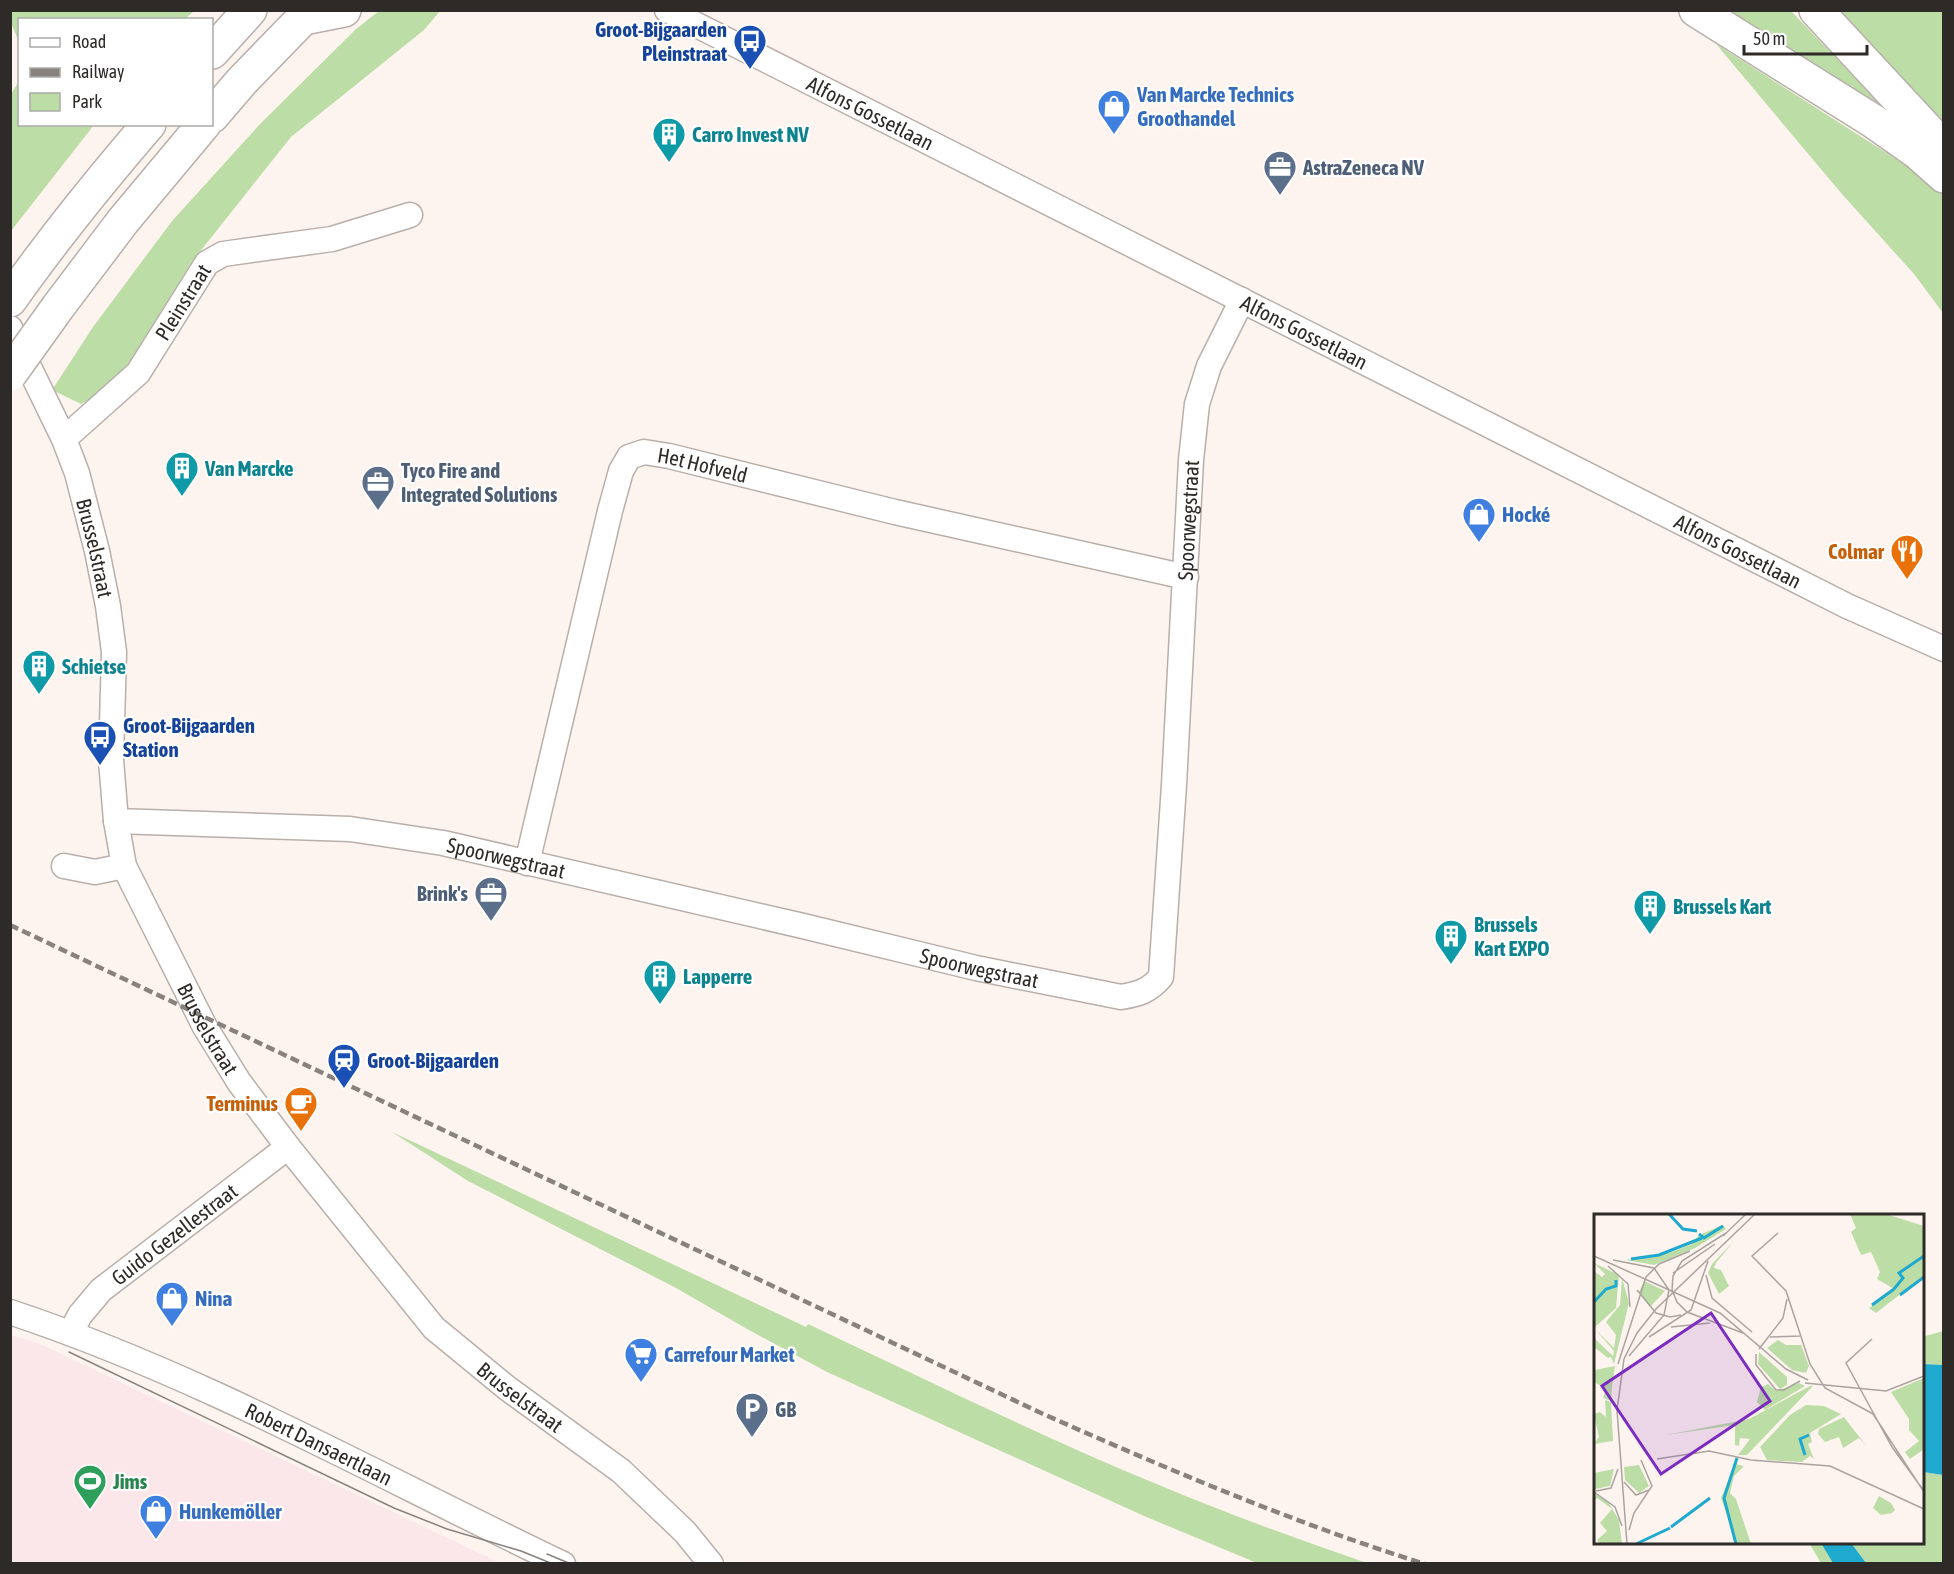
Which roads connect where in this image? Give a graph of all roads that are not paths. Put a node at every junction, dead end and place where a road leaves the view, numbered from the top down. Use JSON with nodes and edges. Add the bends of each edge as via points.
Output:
{"nodes":[{"id":1,"x":344,"y":10,"type":"edge"},
{"id":2,"x":667,"y":10,"type":"edge"},
{"id":3,"x":1696,"y":10,"type":"edge"},
{"id":4,"x":1816,"y":10,"type":"edge"},
{"id":5,"x":244,"y":14,"type":"edge"},
{"id":6,"x":307,"y":14,"type":"edge"},
{"id":7,"x":213,"y":51,"type":"edge"},
{"id":8,"x":213,"y":115,"type":"edge"},
{"id":9,"x":146,"y":126,"type":"edge"},
{"id":10,"x":202,"y":126,"type":"edge"},
{"id":11,"x":1944,"y":148,"type":"edge"},
{"id":12,"x":1944,"y":176,"type":"edge"},
{"id":13,"x":410,"y":215,"type":"dead end"},
{"id":14,"x":10,"y":300,"type":"edge"},
{"id":15,"x":1242,"y":300,"type":"junction"},
{"id":16,"x":10,"y":328,"type":"edge"},
{"id":17,"x":10,"y":374,"type":"edge"},
{"id":18,"x":64,"y":439,"type":"junction"},
{"id":19,"x":1186,"y":577,"type":"junction"},
{"id":20,"x":1944,"y":650,"type":"edge"},
{"id":21,"x":116,"y":821,"type":"junction"},
{"id":22,"x":527,"y":863,"type":"junction"},
{"id":23,"x":64,"y":866,"type":"dead end"},
{"id":24,"x":124,"y":866,"type":"junction"},
{"id":25,"x":288,"y":1147,"type":"junction"},
{"id":26,"x":10,"y":1296,"type":"edge"},
{"id":27,"x":10,"y":1312,"type":"edge"},
{"id":28,"x":71,"y":1332,"type":"junction"},
{"id":29,"x":563,"y":1563,"type":"edge"},
{"id":30,"x":711,"y":1563,"type":"edge"}],
"edges":[{"from":1,"to":6,"type":"highway"},
{"from":2,"to":15,"type":"street","name":"Alfons Gossetlaan"},
{"from":3,"to":12,"type":"highway","via":[[1873,121]]},
{"from":4,"to":11,"type":"highway"},
{"from":5,"to":7,"type":"highway"},
{"from":6,"to":8,"type":"highway"},
{"from":9,"to":14,"type":"highway"},
{"from":10,"to":17,"type":"highway","bridge":true,"via":[[123,221]]},
{"from":13,"to":18,"type":"street","name":"Pleinstraat","via":[[332,239],[223,254],[207,263],[138,373]]},
{"from":15,"to":19,"type":"street","name":"Spoorwegstraat","via":[[1209,366],[1197,404]]},
{"from":15,"to":20,"type":"street","name":"Alfons Gossetlaan","via":[[1847,606]]},
{"from":16,"to":18,"type":"street","name":"Brusselstraat"},
{"from":18,"to":21,"type":"street","name":"Brusselstraat","via":[[80,484],[108,606],[114,652],[111,760]]},
{"from":19,"to":22,"type":"street","name":"Het Hofveld","via":[[906,515],[669,456],[644,452],[629,457],[610,511]]},
{"from":19,"to":22,"type":"street","name":"Spoorwegstraat","via":[[1161,977],[1140,994],[1121,997],[976,968]]},
{"from":21,"to":22,"type":"street","name":"Spoorwegstraat","via":[[350,829],[443,843]]},
{"from":21,"to":24,"type":"street","name":"Brusselstraat"},
{"from":23,"to":24,"type":"street","via":[[95,872]]},
{"from":24,"to":25,"type":"street","name":"Brusselstraat","via":[[205,1027],[239,1082]]},
{"from":25,"to":28,"type":"street","name":"Guido Gezellestraat","via":[[101,1290]]},
{"from":25,"to":30,"type":"street","name":"Brusselstraat","via":[[434,1328],[507,1388],[621,1471],[685,1532]]},
{"from":26,"to":28,"type":"street","name":"Robert Dansaertlaan","via":[[56,1314]]},
{"from":27,"to":28,"type":"street","name":"Robert Dansaertlaan"},
{"from":28,"to":29,"type":"street","name":"Robert Dansaertlaan","via":[[194,1383]]}]}
